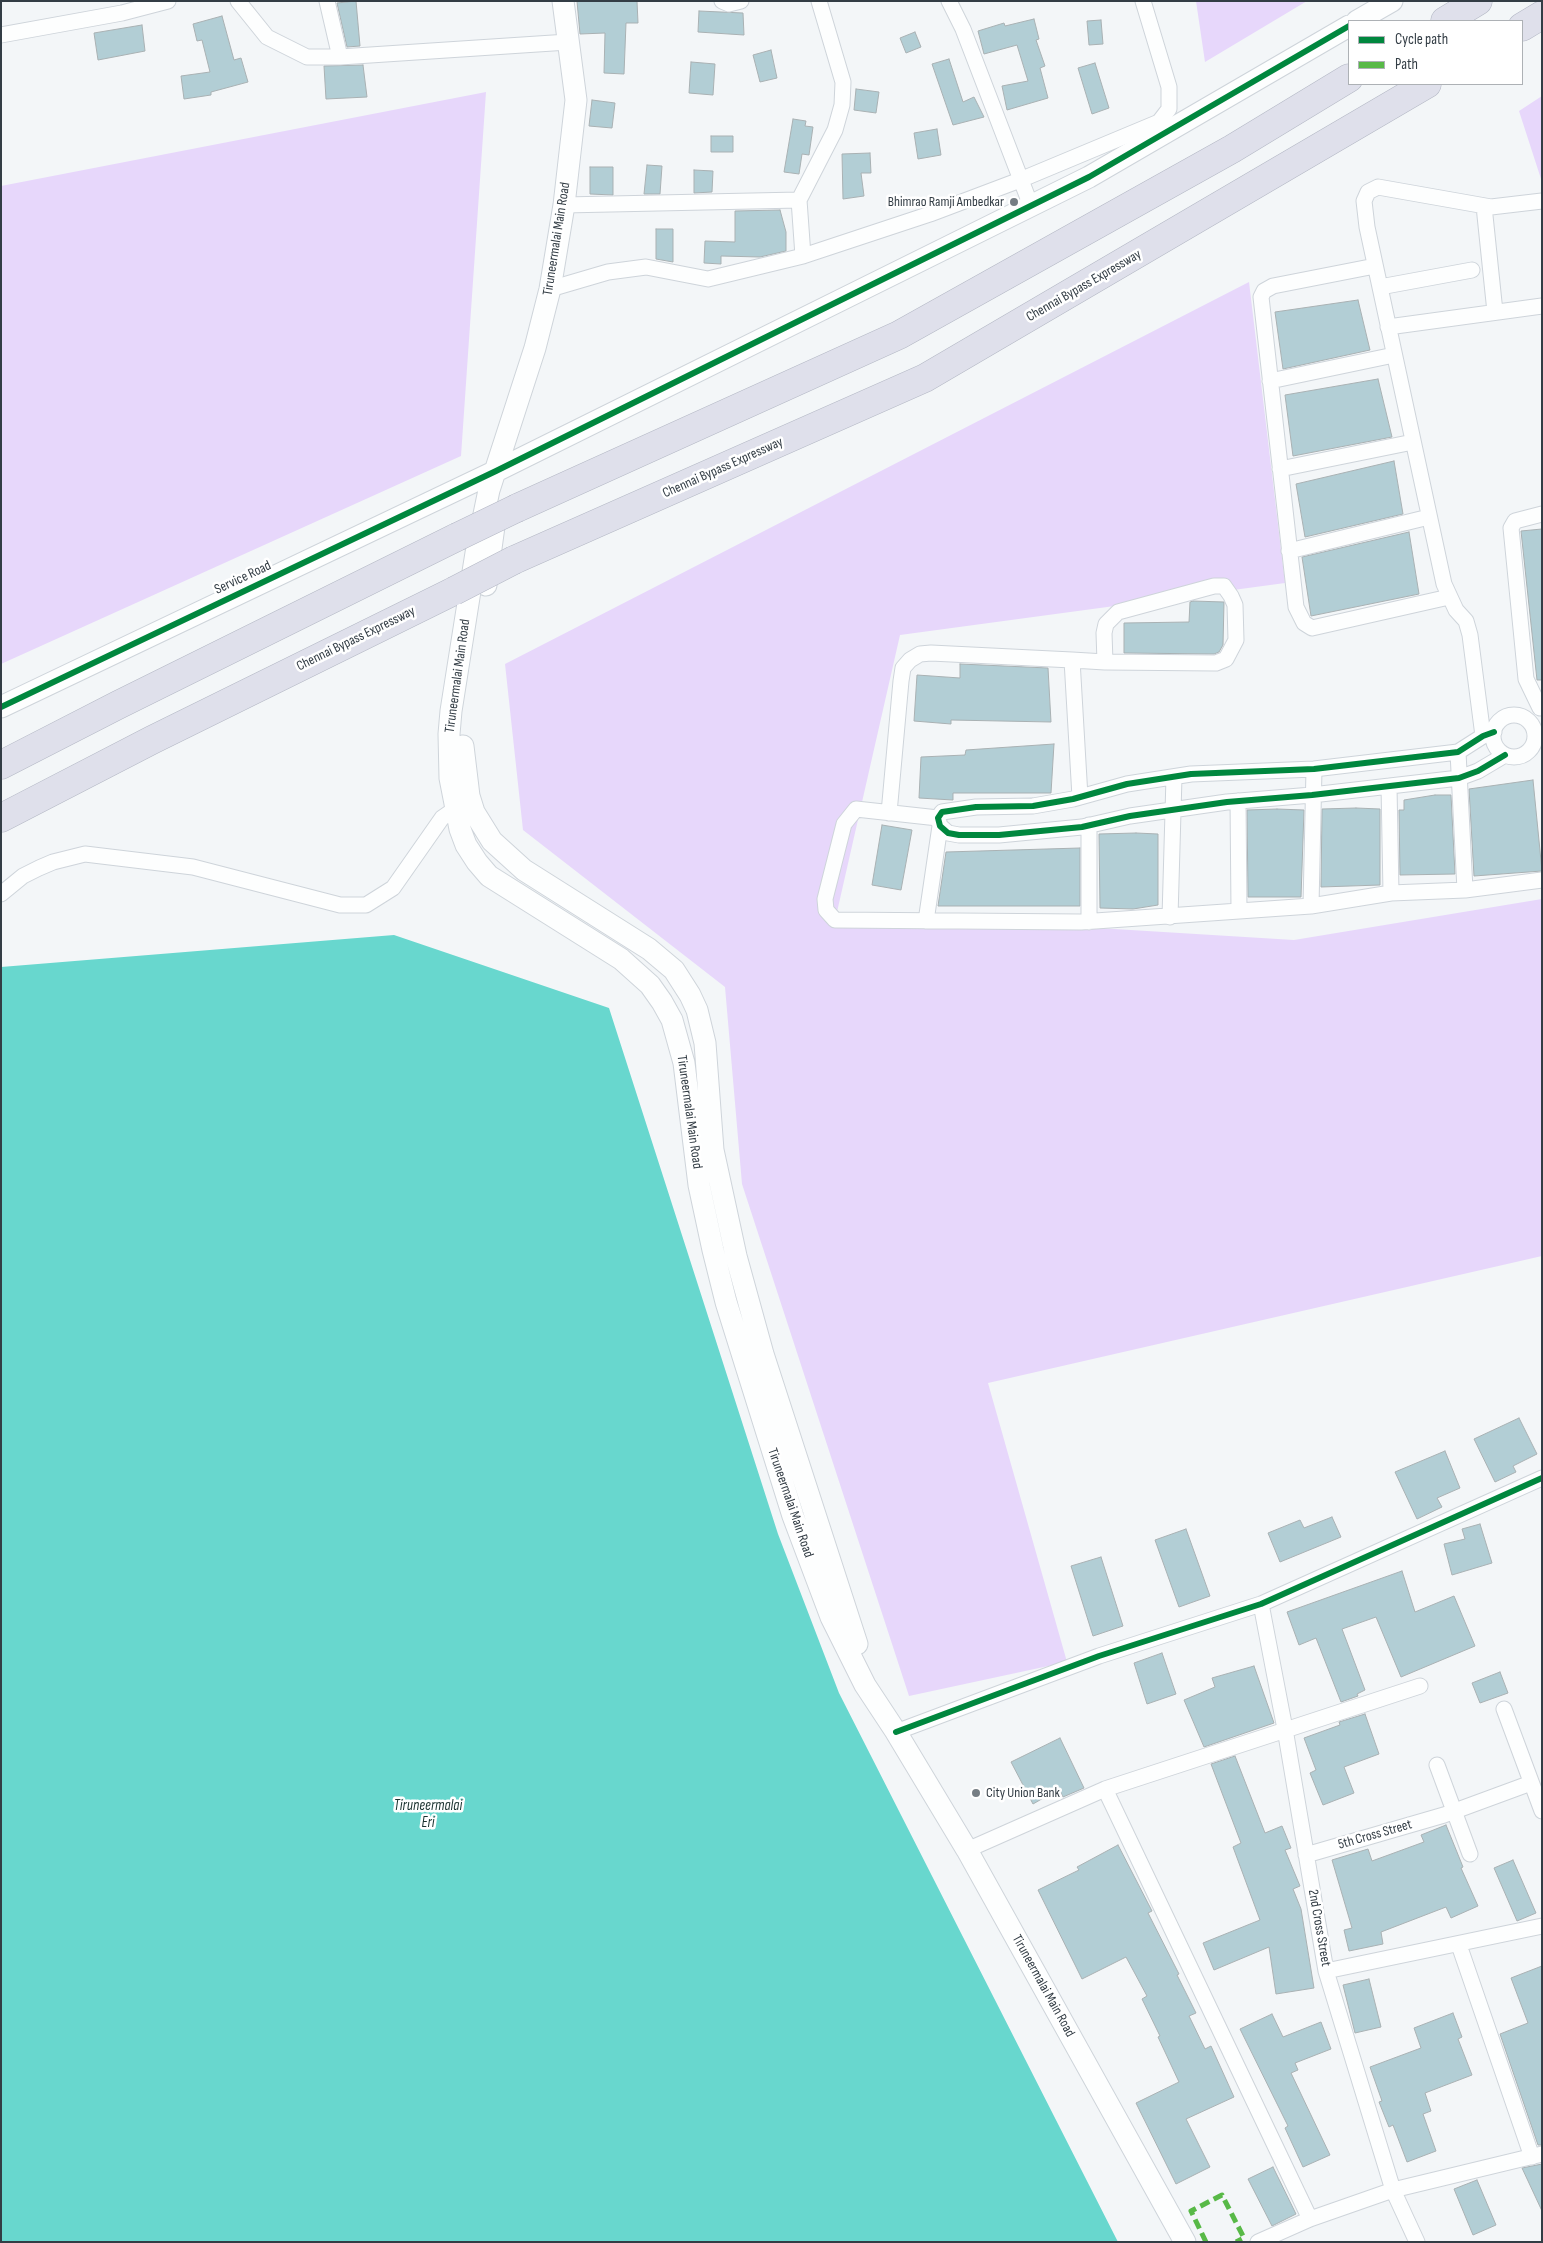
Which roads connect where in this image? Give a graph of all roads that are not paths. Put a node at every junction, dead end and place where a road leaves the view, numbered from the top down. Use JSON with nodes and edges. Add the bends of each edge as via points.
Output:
{"nodes":[{"id":1,"x":168,"y":1,"type":"edge"},
{"id":2,"x":238,"y":1,"type":"edge"},
{"id":3,"x":327,"y":1,"type":"edge"},
{"id":4,"x":563,"y":1,"type":"edge"},
{"id":5,"x":722,"y":1,"type":"edge"},
{"id":6,"x":741,"y":1,"type":"edge"},
{"id":7,"x":819,"y":1,"type":"edge"},
{"id":8,"x":949,"y":1,"type":"edge"},
{"id":9,"x":1143,"y":1,"type":"edge"},
{"id":10,"x":1392,"y":1,"type":"edge"},
{"id":11,"x":1478,"y":1,"type":"edge"},
{"id":12,"x":121,"y":7,"type":"edge"},
{"id":13,"x":1542,"y":15,"type":"edge"},
{"id":14,"x":1359,"y":20,"type":"edge"},
{"id":15,"x":1446,"y":20,"type":"edge"},
{"id":16,"x":1523,"y":26,"type":"edge"},
{"id":17,"x":1348,"y":27,"type":"edge"},
{"id":18,"x":1,"y":34,"type":"edge"},
{"id":19,"x":568,"y":42,"type":"junction"},
{"id":20,"x":340,"y":57,"type":"junction"},
{"id":21,"x":1348,"y":79,"type":"edge"},
{"id":22,"x":1425,"y":85,"type":"edge"},
{"id":23,"x":1020,"y":180,"type":"junction"},
{"id":24,"x":799,"y":200,"type":"junction"},
{"id":25,"x":1542,"y":201,"type":"edge"},
{"id":26,"x":564,"y":205,"type":"junction"},
{"id":27,"x":1031,"y":206,"type":"junction"},
{"id":28,"x":1484,"y":206,"type":"junction"},
{"id":29,"x":802,"y":256,"type":"junction"},
{"id":30,"x":1375,"y":266,"type":"junction"},
{"id":31,"x":1472,"y":270,"type":"dead end"},
{"id":32,"x":1380,"y":287,"type":"junction"},
{"id":33,"x":550,"y":289,"type":"junction"},
{"id":34,"x":1542,"y":306,"type":"edge"},
{"id":35,"x":1496,"y":312,"type":"junction"},
{"id":36,"x":1388,"y":327,"type":"junction"},
{"id":37,"x":1394,"y":355,"type":"junction"},
{"id":38,"x":1270,"y":381,"type":"junction"},
{"id":39,"x":1413,"y":442,"type":"junction"},
{"id":40,"x":1280,"y":469,"type":"junction"},
{"id":41,"x":496,"y":471,"type":"junction"},
{"id":42,"x":1542,"y":514,"type":"edge"},
{"id":43,"x":1429,"y":517,"type":"junction"},
{"id":44,"x":1289,"y":551,"type":"junction"},
{"id":45,"x":1449,"y":597,"type":"junction"},
{"id":46,"x":1072,"y":660,"type":"junction"},
{"id":47,"x":1105,"y":662,"type":"junction"},
{"id":48,"x":1,"y":707,"type":"edge"},
{"id":49,"x":1541,"y":708,"type":"edge"},
{"id":50,"x":1520,"y":716,"type":"junction"},
{"id":51,"x":1489,"y":734,"type":"junction"},
{"id":52,"x":1538,"y":737,"type":"edge"},
{"id":53,"x":1458,"y":752,"type":"junction"},
{"id":54,"x":1505,"y":755,"type":"junction"},
{"id":55,"x":1,"y":765,"type":"edge"},
{"id":56,"x":1314,"y":769,"type":"junction"},
{"id":57,"x":1174,"y":777,"type":"junction"},
{"id":58,"x":1459,"y":778,"type":"junction"},
{"id":59,"x":1389,"y":786,"type":"junction"},
{"id":60,"x":1312,"y":795,"type":"junction"},
{"id":61,"x":1080,"y":797,"type":"junction"},
{"id":62,"x":1238,"y":801,"type":"junction"},
{"id":63,"x":463,"y":806,"type":"junction"},
{"id":64,"x":1174,"y":810,"type":"junction"},
{"id":65,"x":889,"y":813,"type":"junction"},
{"id":66,"x":1,"y":818,"type":"edge"},
{"id":67,"x":939,"y":822,"type":"junction"},
{"id":68,"x":1089,"y":825,"type":"junction"},
{"id":69,"x":1542,"y":880,"type":"edge"},
{"id":70,"x":1465,"y":890,"type":"junction"},
{"id":71,"x":1391,"y":893,"type":"junction"},
{"id":72,"x":1,"y":894,"type":"edge"},
{"id":73,"x":1310,"y":906,"type":"junction"},
{"id":74,"x":1239,"y":912,"type":"junction"},
{"id":75,"x":1170,"y":917,"type":"junction"},
{"id":76,"x":926,"y":921,"type":"junction"},
{"id":77,"x":1089,"y":922,"type":"junction"},
{"id":78,"x":1542,"y":1478,"type":"edge"},
{"id":79,"x":1261,"y":1604,"type":"junction"},
{"id":80,"x":1420,"y":1686,"type":"dead end"},
{"id":81,"x":1504,"y":1709,"type":"dead end"},
{"id":82,"x":1285,"y":1729,"type":"junction"},
{"id":83,"x":896,"y":1732,"type":"junction"},
{"id":84,"x":1438,"y":1765,"type":"dead end"},
{"id":85,"x":1531,"y":1783,"type":"junction"},
{"id":86,"x":1105,"y":1789,"type":"junction"},
{"id":87,"x":1542,"y":1811,"type":"edge"},
{"id":88,"x":1450,"y":1813,"type":"junction"},
{"id":89,"x":967,"y":1850,"type":"junction"},
{"id":90,"x":1470,"y":1854,"type":"dead end"},
{"id":91,"x":1306,"y":1855,"type":"junction"},
{"id":92,"x":1542,"y":1926,"type":"edge"},
{"id":93,"x":1459,"y":1944,"type":"junction"},
{"id":94,"x":1326,"y":1971,"type":"junction"},
{"id":95,"x":1537,"y":2156,"type":"edge"},
{"id":96,"x":1393,"y":2190,"type":"junction"},
{"id":97,"x":1310,"y":2219,"type":"junction"},
{"id":98,"x":1185,"y":2242,"type":"edge"},
{"id":99,"x":1258,"y":2242,"type":"edge"},
{"id":100,"x":1417,"y":2242,"type":"edge"}],
"edges":[{"from":1,"to":12,"type":"street"},
{"from":2,"to":20,"type":"street","via":[[267,37],[307,57]]},
{"from":3,"to":20,"type":"street"},
{"from":4,"to":19,"type":"main road","name":"Tiruneermalai Main Road"},
{"from":5,"to":6,"type":"street","via":[[729,4]]},
{"from":7,"to":24,"type":"street","via":[[843,82],[842,105],[835,130]]},
{"from":8,"to":23,"type":"street","via":[[963,29]]},
{"from":9,"to":23,"type":"street","via":[[1169,87],[1168,109],[1159,122]]},
{"from":10,"to":14,"type":"main road"},
{"from":11,"to":15,"type":"highway"},
{"from":12,"to":18,"type":"street"},
{"from":13,"to":16,"type":"highway"},
{"from":17,"to":27,"type":"main road","name":"Service Road","via":[[1089,177]]},
{"from":19,"to":20,"type":"street"},
{"from":19,"to":26,"type":"main road","name":"Tiruneermalai Main Road","via":[[576,100]]},
{"from":21,"to":55,"type":"highway","bridge":true,"via":[[1223,154],[899,335],[517,508]]},
{"from":22,"to":66,"type":"highway","name":"Chennai Bypass Expressway","bridge":true,"via":[[926,378],[514,560]]},
{"from":23,"to":27,"type":"street"},
{"from":23,"to":29,"type":"street"},
{"from":24,"to":26,"type":"street"},
{"from":24,"to":29,"type":"street"},
{"from":25,"to":28,"type":"street"},
{"from":26,"to":33,"type":"main road","name":"Tiruneermalai Main Road"},
{"from":27,"to":41,"type":"main road","name":"Service Road"},
{"from":28,"to":30,"type":"street","via":[[1378,187],[1368,192],[1364,201]]},
{"from":28,"to":35,"type":"street"},
{"from":29,"to":33,"type":"street","via":[[708,279],[646,267],[608,272]]},
{"from":30,"to":32,"type":"street"},
{"from":30,"to":38,"type":"street","via":[[1273,286],[1264,291],[1261,297]]},
{"from":31,"to":32,"type":"street"},
{"from":32,"to":36,"type":"street"},
{"from":33,"to":41,"type":"main road","name":"Tiruneermalai Main Road"},
{"from":34,"to":35,"type":"street"},
{"from":35,"to":36,"type":"street"},
{"from":36,"to":37,"type":"street"},
{"from":37,"to":38,"type":"street"},
{"from":37,"to":39,"type":"street"},
{"from":38,"to":40,"type":"street"},
{"from":39,"to":40,"type":"street"},
{"from":39,"to":43,"type":"street"},
{"from":40,"to":44,"type":"street"},
{"from":41,"to":48,"type":"main road","name":"Service Road"},
{"from":41,"to":63,"type":"main road","name":"Tiruneermalai Main Road","via":[[493,542],[463,737]]},
{"from":42,"to":49,"type":"street","via":[[1515,521],[1511,528],[1526,679]]},
{"from":43,"to":44,"type":"street"},
{"from":43,"to":45,"type":"street"},
{"from":44,"to":45,"type":"street","via":[[1296,607],[1304,624],[1312,628]]},
{"from":45,"to":51,"type":"street","via":[[1466,621]]},
{"from":46,"to":47,"type":"street"},
{"from":46,"to":61,"type":"street"},
{"from":46,"to":65,"type":"street","via":[[931,654],[920,654],[910,660],[903,668],[900,681]]},
{"from":47,"to":47,"type":"street","via":[[1216,662],[1226,659],[1236,640],[1235,605],[1231,596],[1224,586],[1214,586],[1118,612],[1106,624]]},
{"from":49,"to":50,"type":"street"},
{"from":50,"to":51,"type":"street","via":[[1507,717]]},
{"from":50,"to":52,"type":"street","via":[[1531,724]]},
{"from":51,"to":53,"type":"street"},
{"from":51,"to":54,"type":"street"},
{"from":52,"to":54,"type":"street","via":[[1525,754]]},
{"from":53,"to":56,"type":"street"},
{"from":53,"to":58,"type":"street"},
{"from":54,"to":58,"type":"street","via":[[1478,772]]},
{"from":56,"to":57,"type":"street"},
{"from":56,"to":60,"type":"street"},
{"from":57,"to":61,"type":"street","via":[[1127,784]]},
{"from":57,"to":64,"type":"street"},
{"from":58,"to":59,"type":"street"},
{"from":58,"to":70,"type":"street"},
{"from":59,"to":60,"type":"street"},
{"from":59,"to":71,"type":"street"},
{"from":60,"to":62,"type":"street"},
{"from":60,"to":73,"type":"street"},
{"from":61,"to":67,"type":"street","via":[[1033,806],[976,807],[942,812]]},
{"from":62,"to":64,"type":"street"},
{"from":62,"to":74,"type":"street"},
{"from":63,"to":72,"type":"street","via":[[442,818],[393,888],[366,905],[340,905],[193,866],[85,854],[53,862],[31,872]]},
{"from":63,"to":83,"type":"main road","name":"Tiruneermalai Main Road","via":[[466,845],[476,862],[490,876],[615,954],[635,970],[650,985],[672,1020],[688,1082],[694,1156],[703,1211],[743,1361],[793,1516],[831,1617],[865,1685]]},
{"from":63,"to":83,"type":"main road","name":"Tiruneermalai Main Road","via":[[508,857],[649,949],[674,970],[690,995],[705,1043],[717,1174],[752,1318],[841,1600],[872,1682]]},
{"from":64,"to":68,"type":"street"},
{"from":64,"to":75,"type":"street"},
{"from":65,"to":67,"type":"street"},
{"from":65,"to":76,"type":"street","via":[[856,809],[847,819],[825,899],[826,910],[835,920]]},
{"from":67,"to":68,"type":"street","via":[[948,833],[998,835]]},
{"from":67,"to":76,"type":"street"},
{"from":68,"to":77,"type":"street"},
{"from":69,"to":70,"type":"street"},
{"from":70,"to":71,"type":"street"},
{"from":71,"to":73,"type":"street"},
{"from":73,"to":74,"type":"street"},
{"from":74,"to":75,"type":"street"},
{"from":75,"to":77,"type":"street"},
{"from":76,"to":77,"type":"street"},
{"from":78,"to":79,"type":"street"},
{"from":79,"to":82,"type":"street","name":"2nd Cross Street"},
{"from":79,"to":83,"type":"street","via":[[1099,1656]]},
{"from":80,"to":82,"type":"street"},
{"from":81,"to":85,"type":"street"},
{"from":82,"to":86,"type":"street"},
{"from":82,"to":91,"type":"street","name":"2nd Cross Street"},
{"from":83,"to":89,"type":"main road","name":"Tiruneermalai Main Road"},
{"from":84,"to":88,"type":"street"},
{"from":85,"to":87,"type":"street"},
{"from":85,"to":88,"type":"street","name":"5th Cross Street"},
{"from":86,"to":89,"type":"street"},
{"from":86,"to":97,"type":"street"},
{"from":88,"to":90,"type":"street"},
{"from":88,"to":91,"type":"street","name":"5th Cross Street"},
{"from":89,"to":98,"type":"main road","name":"Tiruneermalai Main Road"},
{"from":91,"to":94,"type":"street","name":"2nd Cross Street"},
{"from":92,"to":93,"type":"street"},
{"from":93,"to":94,"type":"street"},
{"from":93,"to":95,"type":"street"},
{"from":94,"to":96,"type":"street","name":"2nd Cross Street"},
{"from":95,"to":96,"type":"street"},
{"from":96,"to":97,"type":"street"},
{"from":96,"to":100,"type":"street","name":"2nd Cross Street"},
{"from":97,"to":99,"type":"street"}]}
